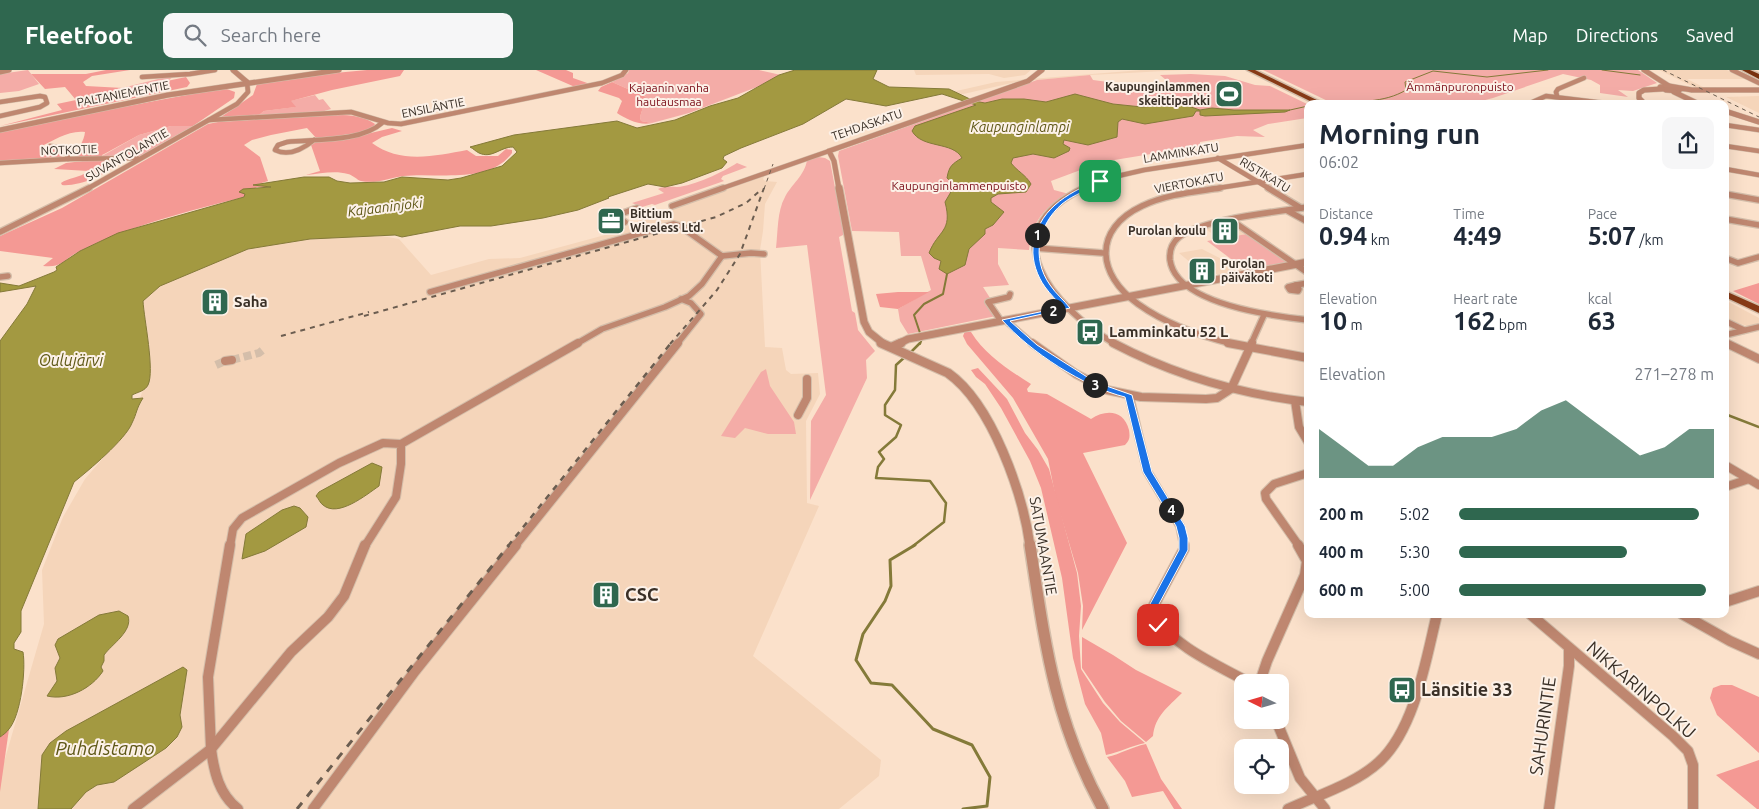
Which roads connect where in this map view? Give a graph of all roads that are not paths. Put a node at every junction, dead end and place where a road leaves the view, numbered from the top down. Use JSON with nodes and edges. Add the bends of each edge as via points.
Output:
{"nodes":[{"id":1,"x":9,"y":70,"type":"edge"},
{"id":2,"x":214,"y":70,"type":"edge"},
{"id":3,"x":234,"y":70,"type":"edge"},
{"id":4,"x":339,"y":70,"type":"edge"},
{"id":5,"x":626,"y":70,"type":"edge"},
{"id":6,"x":1042,"y":70,"type":"edge"},
{"id":7,"x":1250,"y":70,"type":"edge"},
{"id":8,"x":1644,"y":70,"type":"edge"},
{"id":9,"x":1732,"y":70,"type":"edge"},
{"id":10,"x":1745,"y":70,"type":"edge"},
{"id":11,"x":0,"y":72,"type":"edge"},
{"id":12,"x":1759,"y":76,"type":"edge"},
{"id":13,"x":142,"y":77,"type":"dead end"},
{"id":14,"x":1584,"y":78,"type":"dead end"},
{"id":15,"x":247,"y":82,"type":"junction"},
{"id":16,"x":1759,"y":83,"type":"edge"},
{"id":17,"x":1668,"y":86,"type":"junction"},
{"id":18,"x":1662,"y":89,"type":"junction"},
{"id":19,"x":1677,"y":90,"type":"junction"},
{"id":20,"x":1759,"y":90,"type":"edge"},
{"id":21,"x":1557,"y":93,"type":"junction"},
{"id":22,"x":1314,"y":100,"type":"edge"},
{"id":23,"x":1537,"y":100,"type":"edge"},
{"id":24,"x":1592,"y":100,"type":"edge"},
{"id":25,"x":1641,"y":100,"type":"edge"},
{"id":26,"x":1693,"y":100,"type":"edge"},
{"id":27,"x":0,"y":102,"type":"edge"},
{"id":28,"x":966,"y":103,"type":"joint"},
{"id":29,"x":1729,"y":112,"type":"edge"},
{"id":30,"x":0,"y":116,"type":"edge"},
{"id":31,"x":209,"y":120,"type":"junction"},
{"id":32,"x":1759,"y":122,"type":"edge"},
{"id":33,"x":382,"y":123,"type":"junction"},
{"id":34,"x":397,"y":125,"type":"junction"},
{"id":35,"x":1729,"y":126,"type":"edge"},
{"id":36,"x":0,"y":130,"type":"edge"},
{"id":37,"x":374,"y":130,"type":"junction"},
{"id":38,"x":1759,"y":130,"type":"edge"},
{"id":39,"x":314,"y":140,"type":"junction"},
{"id":40,"x":50,"y":146,"type":"dead end"},
{"id":41,"x":1304,"y":146,"type":"edge"},
{"id":42,"x":1729,"y":147,"type":"edge"},
{"id":43,"x":829,"y":151,"type":"junction"},
{"id":44,"x":1759,"y":151,"type":"edge"},
{"id":45,"x":139,"y":158,"type":"junction"},
{"id":46,"x":1218,"y":158,"type":"junction"},
{"id":47,"x":68,"y":159,"type":"junction"},
{"id":48,"x":0,"y":163,"type":"edge"},
{"id":49,"x":1729,"y":170,"type":"edge"},
{"id":50,"x":1304,"y":175,"type":"edge"},
{"id":51,"x":1759,"y":175,"type":"edge"},
{"id":52,"x":1258,"y":182,"type":"junction"},
{"id":53,"x":1729,"y":195,"type":"edge"},
{"id":54,"x":1759,"y":200,"type":"edge"},
{"id":55,"x":672,"y":206,"type":"dead end"},
{"id":56,"x":638,"y":208,"type":"dead end"},
{"id":57,"x":1304,"y":208,"type":"edge"},
{"id":58,"x":1288,"y":211,"type":"junction"},
{"id":59,"x":1230,"y":220,"type":"junction"},
{"id":60,"x":1304,"y":220,"type":"edge"},
{"id":61,"x":1729,"y":220,"type":"edge"},
{"id":62,"x":625,"y":222,"type":"dead end"},
{"id":63,"x":1759,"y":225,"type":"edge"},
{"id":64,"x":0,"y":232,"type":"edge"},
{"id":65,"x":1035,"y":248,"type":"junction"},
{"id":66,"x":1103,"y":253,"type":"junction"},
{"id":67,"x":764,"y":254,"type":"dead end"},
{"id":68,"x":722,"y":256,"type":"junction"},
{"id":69,"x":1759,"y":257,"type":"edge"},
{"id":70,"x":1729,"y":260,"type":"edge"},
{"id":71,"x":1304,"y":263,"type":"edge"},
{"id":72,"x":1295,"y":264,"type":"junction"},
{"id":73,"x":1304,"y":270,"type":"edge"},
{"id":74,"x":8,"y":276,"type":"dead end"},
{"id":75,"x":0,"y":277,"type":"edge"},
{"id":76,"x":1304,"y":284,"type":"edge"},
{"id":77,"x":1187,"y":285,"type":"junction"},
{"id":78,"x":1296,"y":285,"type":"dead end"},
{"id":79,"x":430,"y":292,"type":"dead end"},
{"id":80,"x":1010,"y":294,"type":"dead end"},
{"id":81,"x":1128,"y":296,"type":"junction"},
{"id":82,"x":1729,"y":296,"type":"edge"},
{"id":83,"x":681,"y":300,"type":"junction"},
{"id":84,"x":1067,"y":308,"type":"junction"},
{"id":85,"x":1759,"y":310,"type":"edge"},
{"id":86,"x":1264,"y":315,"type":"junction"},
{"id":87,"x":1304,"y":320,"type":"edge"},
{"id":88,"x":1003,"y":321,"type":"junction"},
{"id":89,"x":1729,"y":323,"type":"edge"},
{"id":90,"x":1759,"y":327,"type":"edge"},
{"id":91,"x":1744,"y":330,"type":"junction"},
{"id":92,"x":1729,"y":334,"type":"edge"},
{"id":93,"x":879,"y":341,"type":"joint"},
{"id":94,"x":1729,"y":344,"type":"edge"},
{"id":95,"x":892,"y":347,"type":"junction"},
{"id":96,"x":1249,"y":348,"type":"junction"},
{"id":97,"x":1304,"y":357,"type":"edge"},
{"id":98,"x":1759,"y":359,"type":"edge"},
{"id":99,"x":807,"y":379,"type":"dead end"},
{"id":100,"x":1232,"y":389,"type":"junction"},
{"id":101,"x":1129,"y":395,"type":"junction"},
{"id":102,"x":1294,"y":401,"type":"junction"},
{"id":103,"x":1304,"y":402,"type":"edge"},
{"id":104,"x":798,"y":415,"type":"dead end"},
{"id":105,"x":1304,"y":436,"type":"edge"},
{"id":106,"x":401,"y":444,"type":"junction"},
{"id":107,"x":1729,"y":467,"type":"edge"},
{"id":108,"x":1304,"y":474,"type":"edge"},
{"id":109,"x":1749,"y":479,"type":"junction"},
{"id":110,"x":1759,"y":485,"type":"edge"},
{"id":111,"x":1729,"y":486,"type":"edge"},
{"id":112,"x":1304,"y":554,"type":"edge"},
{"id":113,"x":1304,"y":577,"type":"edge"},
{"id":114,"x":1759,"y":591,"type":"edge"},
{"id":115,"x":1729,"y":601,"type":"edge"},
{"id":116,"x":1436,"y":618,"type":"edge"},
{"id":117,"x":1535,"y":618,"type":"edge"},
{"id":118,"x":1693,"y":618,"type":"edge"},
{"id":119,"x":1569,"y":648,"type":"junction"},
{"id":120,"x":1759,"y":654,"type":"edge"},
{"id":121,"x":1234,"y":674,"type":"edge"},
{"id":122,"x":1263,"y":674,"type":"edge"},
{"id":123,"x":1280,"y":729,"type":"edge"},
{"id":124,"x":212,"y":748,"type":"junction"},
{"id":125,"x":1314,"y":797,"type":"junction"},
{"id":126,"x":132,"y":809,"type":"edge"},
{"id":127,"x":238,"y":809,"type":"edge"},
{"id":128,"x":313,"y":809,"type":"edge"},
{"id":129,"x":1103,"y":809,"type":"edge"},
{"id":130,"x":1288,"y":809,"type":"edge"},
{"id":131,"x":1325,"y":809,"type":"edge"},
{"id":132,"x":1549,"y":809,"type":"edge"},
{"id":133,"x":1693,"y":809,"type":"edge"}],
"edges":[{"from":1,"to":11,"type":"street"},
{"from":2,"to":13,"type":"street"},
{"from":3,"to":15,"type":"street"},
{"from":4,"to":15,"type":"street","name":"PALTANIEMENTIE"},
{"from":5,"to":34,"type":"street","name":"ENSILÄNTIE","via":[[616,78],[587,87]]},
{"from":6,"to":28,"type":"street","name":"TEHDASKATU","via":[[1028,81]]},
{"from":7,"to":22,"type":"main road"},
{"from":8,"to":17,"type":"street"},
{"from":9,"to":16,"type":"street"},
{"from":10,"to":12,"type":"highway"},
{"from":14,"to":21,"type":"street","via":[[1566,86],[1572,88]]},
{"from":15,"to":31,"type":"street","name":"SUVANTOLANTIE","via":[[245,98]]},
{"from":15,"to":36,"type":"street","name":"PALTANIEMENTIE","via":[[114,105]]},
{"from":17,"to":18,"type":"street","via":[[1661,86]]},
{"from":17,"to":19,"type":"street"},
{"from":18,"to":19,"type":"street"},
{"from":18,"to":25,"type":"street","via":[[1644,90],[1639,93]]},
{"from":19,"to":20,"type":"street"},
{"from":19,"to":26,"type":"street"},
{"from":21,"to":23,"type":"street"},
{"from":21,"to":24,"type":"street"},
{"from":27,"to":30,"type":"street","via":[[40,96],[45,97],[47,103]]},
{"from":28,"to":43,"type":"street","name":"TEHDASKATU"},
{"from":29,"to":32,"type":"street"},
{"from":31,"to":33,"type":"street","name":"ENSILÄNTIE","via":[[351,112]]},
{"from":31,"to":45,"type":"street","name":"SUVANTOLANTIE"},
{"from":33,"to":34,"type":"street","name":"ENSILÄNTIE"},
{"from":33,"to":37,"type":"street"},
{"from":34,"to":37,"type":"street"},
{"from":35,"to":38,"type":"street"},
{"from":37,"to":39,"type":"street"},
{"from":39,"to":39,"type":"street","via":[[287,142],[275,150],[283,153],[300,150]]},
{"from":40,"to":47,"type":"street","via":[[67,149]]},
{"from":41,"to":46,"type":"street","name":"LAMMINKATU"},
{"from":42,"to":44,"type":"street"},
{"from":43,"to":55,"type":"street"},
{"from":43,"to":93,"type":"street","name":"TEHDASKATU","via":[[834,161],[866,325],[870,335]]},
{"from":45,"to":47,"type":"street","name":"NOTKOTIE"},
{"from":45,"to":64,"type":"street","name":"SUVANTOLANTIE","via":[[55,206]]},
{"from":46,"to":52,"type":"street","name":"RISTIKATU"},
{"from":46,"to":65,"type":"street","name":"LAMMINKATU","via":[[1132,172],[1080,190],[1046,217],[1037,234]]},
{"from":47,"to":48,"type":"street","name":"NOTKOTIE"},
{"from":49,"to":51,"type":"street"},
{"from":50,"to":52,"type":"street","name":"VIERTOKATU"},
{"from":52,"to":57,"type":"street","name":"RISTIKATU"},
{"from":52,"to":66,"type":"street","name":"VIERTOKATU","via":[[1178,195],[1140,206],[1115,224],[1106,239]]},
{"from":53,"to":54,"type":"street"},
{"from":56,"to":62,"type":"street","via":[[615,216]]},
{"from":57,"to":58,"type":"street"},
{"from":58,"to":59,"type":"street"},
{"from":58,"to":60,"type":"street"},
{"from":59,"to":72,"type":"street"},
{"from":59,"to":77,"type":"street","via":[[1195,228],[1172,244],[1170,266]]},
{"from":61,"to":63,"type":"street"},
{"from":65,"to":66,"type":"street"},
{"from":65,"to":84,"type":"street","name":"LAMMINKATU","via":[[1042,277]]},
{"from":66,"to":81,"type":"street","via":[[1113,278]]},
{"from":67,"to":68,"type":"street"},
{"from":68,"to":79,"type":"street","via":[[674,224]]},
{"from":68,"to":83,"type":"street","via":[[702,284]]},
{"from":69,"to":70,"type":"street"},
{"from":71,"to":72,"type":"street"},
{"from":72,"to":73,"type":"street"},
{"from":72,"to":77,"type":"street"},
{"from":74,"to":75,"type":"street"},
{"from":76,"to":78,"type":"street"},
{"from":77,"to":81,"type":"street"},
{"from":77,"to":86,"type":"street","via":[[1218,302]]},
{"from":80,"to":88,"type":"street","via":[[988,302]]},
{"from":81,"to":84,"type":"street"},
{"from":81,"to":96,"type":"street","via":[[1181,328]]},
{"from":82,"to":85,"type":"main road"},
{"from":83,"to":106,"type":"street","via":[[602,329]]},
{"from":83,"to":128,"type":"street","via":[[691,303],[700,314],[369,731]]},
{"from":84,"to":88,"type":"street"},
{"from":84,"to":100,"type":"street","name":"LAMMINKATU","via":[[1093,331],[1147,360]]},
{"from":86,"to":87,"type":"street"},
{"from":86,"to":96,"type":"street"},
{"from":88,"to":95,"type":"street","via":[[908,338]]},
{"from":88,"to":101,"type":"street","via":[[1035,347],[1092,383]]},
{"from":89,"to":91,"type":"street"},
{"from":90,"to":91,"type":"street"},
{"from":91,"to":92,"type":"street"},
{"from":93,"to":95,"type":"street","name":"SATUMAANTIE"},
{"from":94,"to":98,"type":"street"},
{"from":95,"to":129,"type":"street","name":"SATUMAANTIE","via":[[927,361],[959,381],[1009,467],[1027,526],[1054,694],[1078,762]]},
{"from":96,"to":97,"type":"street"},
{"from":96,"to":100,"type":"street"},
{"from":99,"to":104,"type":"street","via":[[809,397],[806,407]]},
{"from":100,"to":101,"type":"street","via":[[1217,398]]},
{"from":100,"to":102,"type":"street","name":"LAMMINKATU"},
{"from":101,"to":121,"type":"street","via":[[1148,472],[1180,526],[1183,538],[1184,550],[1154,604],[1152,614],[1171,637]]},
{"from":102,"to":103,"type":"street","name":"LAMMINKATU"},
{"from":102,"to":105,"type":"street","via":[[1298,426]]},
{"from":106,"to":124,"type":"street","via":[[396,496],[367,541],[344,596],[328,617],[291,652]]},
{"from":106,"to":124,"type":"street","via":[[383,443],[339,463],[236,524],[208,677]]},
{"from":107,"to":109,"type":"street"},
{"from":108,"to":112,"type":"street","via":[[1274,484],[1265,493]]},
{"from":109,"to":110,"type":"street"},
{"from":109,"to":111,"type":"street"},
{"from":113,"to":122,"type":"street"},
{"from":114,"to":115,"type":"street"},
{"from":116,"to":125,"type":"street","via":[[1417,690],[1402,731],[1381,760]]},
{"from":117,"to":119,"type":"street","name":"NIKKARINPOLKU"},
{"from":118,"to":120,"type":"street"},
{"from":119,"to":132,"type":"street","name":"SAHURINTIE"},
{"from":119,"to":133,"type":"street","name":"NIKKARINPOLKU","via":[[1688,751],[1693,765]]},
{"from":123,"to":125,"type":"street","via":[[1300,778]]},
{"from":124,"to":126,"type":"street"},
{"from":124,"to":127,"type":"street","via":[[218,782],[225,796]]},
{"from":125,"to":130,"type":"street"},
{"from":125,"to":131,"type":"street"}]}
